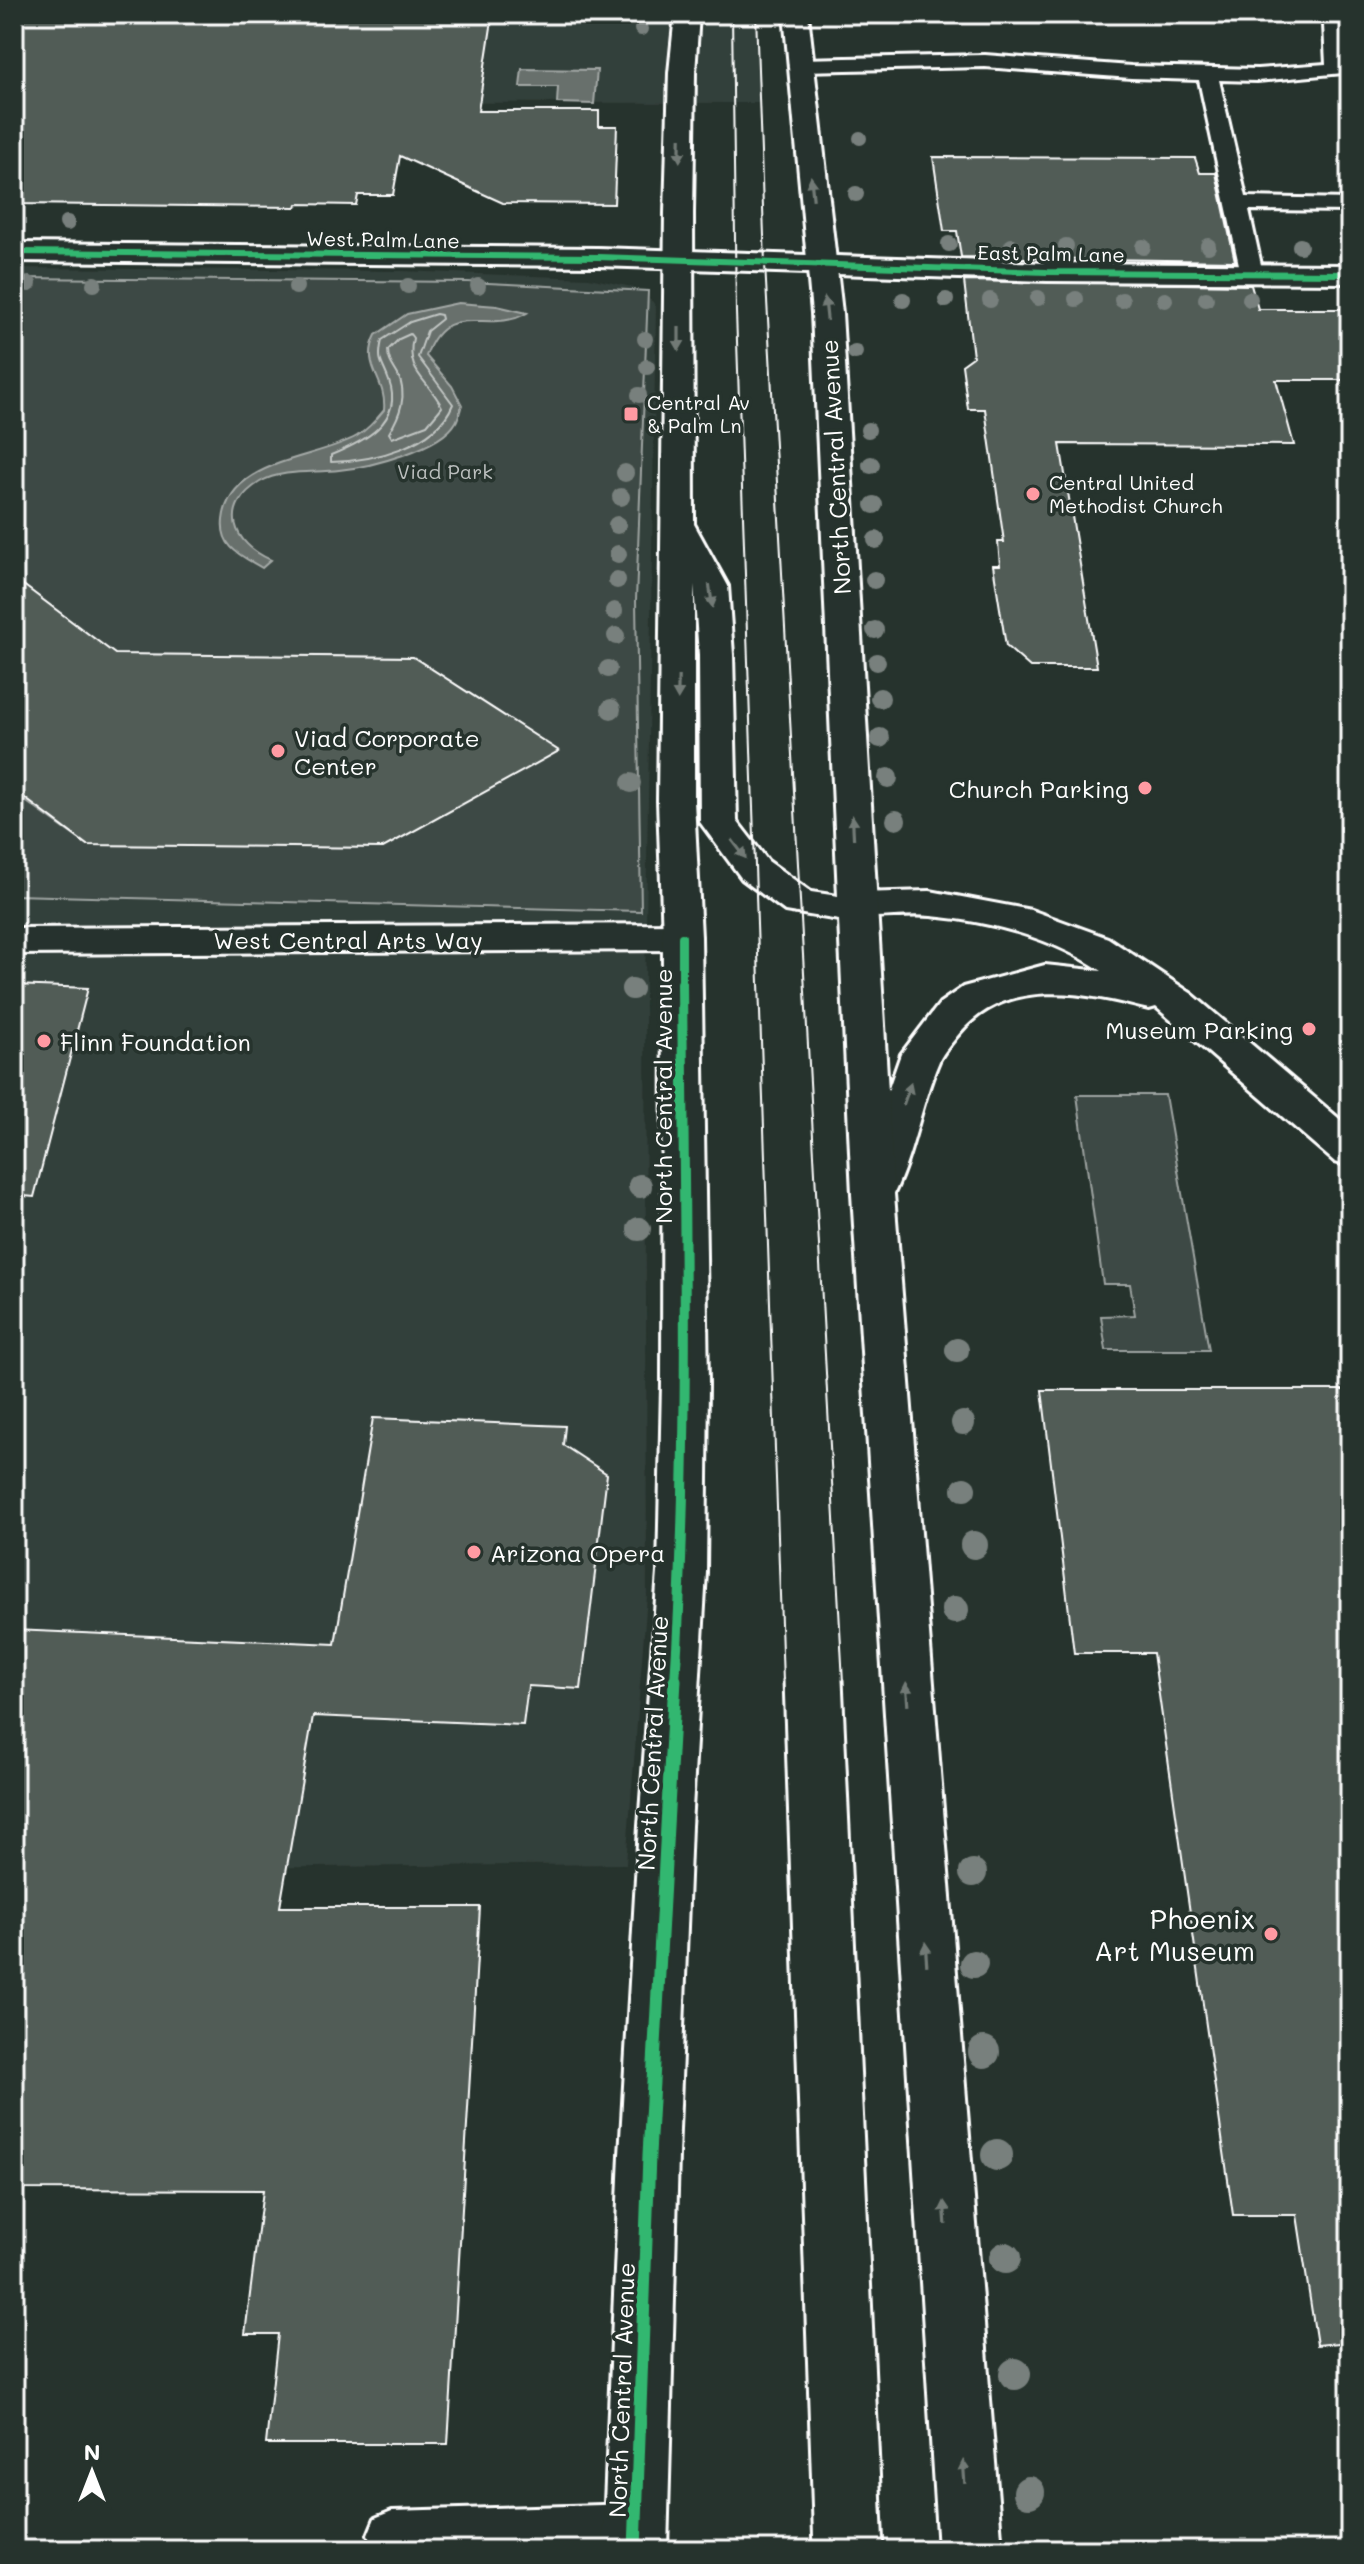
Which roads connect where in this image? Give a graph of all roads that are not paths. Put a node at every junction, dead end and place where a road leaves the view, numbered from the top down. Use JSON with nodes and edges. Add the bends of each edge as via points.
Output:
{"nodes":[{"id":1,"x":687,"y":14,"type":"edge"},
{"id":2,"x":796,"y":14,"type":"edge"},
{"id":3,"x":1328,"y":14,"type":"edge"},
{"id":4,"x":800,"y":65,"type":"junction"},
{"id":5,"x":1343,"y":69,"type":"edge"},
{"id":6,"x":1208,"y":74,"type":"junction"},
{"id":7,"x":1235,"y":203,"type":"junction"},
{"id":8,"x":1350,"y":205,"type":"edge"},
{"id":9,"x":14,"y":252,"type":"edge"},
{"id":10,"x":680,"y":261,"type":"junction"},
{"id":11,"x":752,"y":263,"type":"joint"},
{"id":12,"x":821,"y":266,"type":"junction"},
{"id":13,"x":1252,"y":274,"type":"junction"},
{"id":14,"x":1350,"y":274,"type":"edge"},
{"id":15,"x":680,"y":526,"type":"junction"},
{"id":16,"x":857,"y":905,"type":"junction"},
{"id":17,"x":682,"y":937,"type":"junction"},
{"id":18,"x":14,"y":941,"type":"edge"},
{"id":19,"x":1178,"y":1003,"type":"junction"},
{"id":20,"x":1350,"y":1151,"type":"edge"},
{"id":21,"x":873,"y":1194,"type":"junction"},
{"id":22,"x":392,"y":2535,"type":"dead end"},
{"id":23,"x":636,"y":2539,"type":"edge"},
{"id":24,"x":970,"y":2550,"type":"edge"}],
"edges":[{"from":1,"to":10,"type":"main road","name":"North Central Avenue","one_way":true},
{"from":2,"to":4,"type":"main road","name":"North Central Avenue"},
{"from":3,"to":5,"type":"lane"},
{"from":4,"to":6,"type":"lane","via":[[985,61]]},
{"from":12,"to":4,"type":"main road","name":"North Central Avenue","one_way":true},
{"from":5,"to":6,"type":"lane"},
{"from":6,"to":7,"type":"lane"},
{"from":7,"to":8,"type":"lane"},
{"from":7,"to":13,"type":"lane"},
{"from":9,"to":10,"type":"main road","name":"West Palm Lane"},
{"from":10,"to":11,"type":"main road","name":"West Palm Lane"},
{"from":10,"to":15,"type":"main road","name":"North Central Avenue","one_way":true},
{"from":11,"to":12,"type":"main road","name":"East Palm Lane"},
{"from":12,"to":13,"type":"main road","name":"East Palm Lane"},
{"from":16,"to":12,"type":"main road","name":"North Central Avenue","one_way":true},
{"from":13,"to":14,"type":"main road","name":"East Palm Lane"},
{"from":15,"to":16,"type":"main road","one_way":true,"via":[[711,586],[719,822],[755,870],[799,902],[833,909]]},
{"from":15,"to":17,"type":"main road","name":"North Central Avenue","one_way":true,"via":[[676,801]]},
{"from":16,"to":19,"type":"main road","via":[[930,903],[1031,923],[1094,947]]},
{"from":16,"to":21,"type":"main road","name":"North Central Avenue"},
{"from":17,"to":18,"type":"main road","name":"West Central Arts Way"},
{"from":17,"to":23,"type":"main road","name":"North Central Avenue","via":[[682,1572],[649,2155]]},
{"from":19,"to":20,"type":"main road"},
{"from":21,"to":19,"type":"main road","one_way":true,"via":[[921,1054],[954,1013],[977,996],[1045,978],[1094,982]]},
{"from":24,"to":21,"type":"main road","name":"North Central Avenue","one_way":true},
{"from":22,"to":23,"type":"lane"}]}
